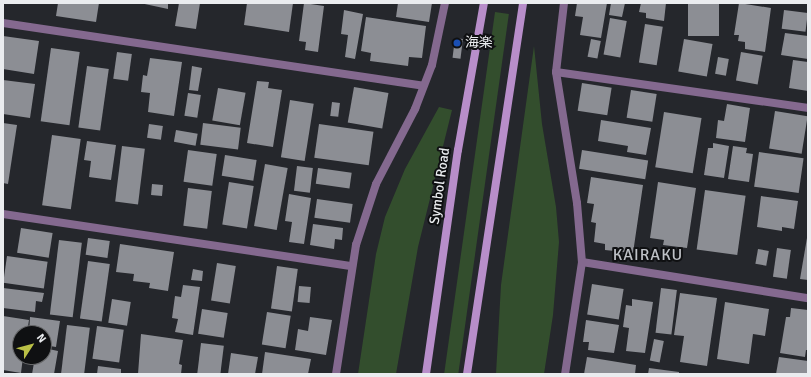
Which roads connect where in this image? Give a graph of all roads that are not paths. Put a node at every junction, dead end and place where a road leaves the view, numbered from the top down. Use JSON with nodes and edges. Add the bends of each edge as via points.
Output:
{"nodes":[{"id":1,"x":444,"y":3,"type":"edge"},
{"id":2,"x":484,"y":3,"type":"edge"},
{"id":3,"x":522,"y":3,"type":"edge"},
{"id":4,"x":564,"y":3,"type":"edge"},
{"id":5,"x":3,"y":23,"type":"edge"},
{"id":6,"x":556,"y":72,"type":"junction"},
{"id":7,"x":423,"y":86,"type":"junction"},
{"id":8,"x":808,"y":108,"type":"edge"},
{"id":9,"x":3,"y":214,"type":"edge"},
{"id":10,"x":582,"y":262,"type":"junction"},
{"id":11,"x":352,"y":266,"type":"junction"},
{"id":12,"x":808,"y":298,"type":"edge"},
{"id":13,"x":336,"y":374,"type":"edge"},
{"id":14,"x":426,"y":374,"type":"edge"},
{"id":15,"x":467,"y":374,"type":"edge"},
{"id":16,"x":565,"y":374,"type":"edge"}],
"edges":[{"from":1,"to":7,"type":"street","via":[[441,29]]},
{"from":2,"to":14,"type":"main road","name":"Symbol Road","via":[[458,150]]},
{"from":3,"to":15,"type":"main road"},
{"from":4,"to":6,"type":"street"},
{"from":5,"to":7,"type":"street"},
{"from":6,"to":8,"type":"street"},
{"from":6,"to":10,"type":"street","via":[[577,203]]},
{"from":7,"to":11,"type":"street","via":[[415,109],[376,184]]},
{"from":9,"to":11,"type":"street"},
{"from":10,"to":12,"type":"street"},
{"from":10,"to":16,"type":"street"},
{"from":11,"to":13,"type":"street"}]}
